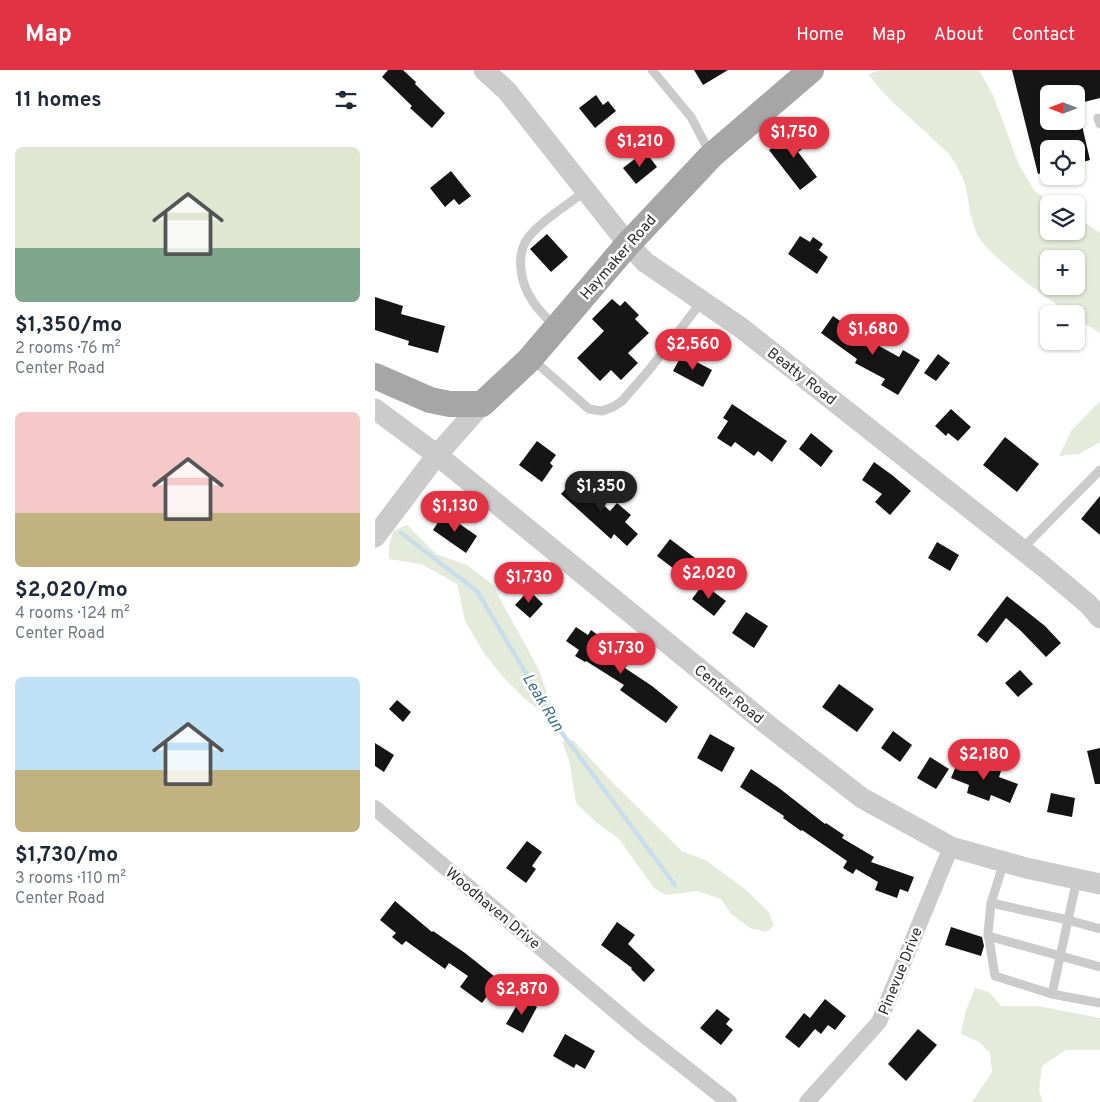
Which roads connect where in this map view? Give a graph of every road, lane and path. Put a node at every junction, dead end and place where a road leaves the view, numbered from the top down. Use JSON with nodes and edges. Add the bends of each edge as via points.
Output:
{"nodes":[{"id":1,"x":484,"y":70,"type":"edge"},
{"id":2,"x":652,"y":70,"type":"edge"},
{"id":3,"x":801,"y":75,"type":"edge"},
{"id":4,"x":711,"y":156,"type":"junction"},
{"id":5,"x":586,"y":190,"type":"junction"},
{"id":6,"x":628,"y":244,"type":"junction"},
{"id":7,"x":702,"y":301,"type":"junction"},
{"id":8,"x":556,"y":328,"type":"junction"},
{"id":9,"x":531,"y":358,"type":"junction"},
{"id":10,"x":375,"y":376,"type":"edge"},
{"id":11,"x":482,"y":404,"type":"junction"},
{"id":12,"x":375,"y":409,"type":"edge"},
{"id":13,"x":437,"y":455,"type":"junction"},
{"id":14,"x":1100,"y":470,"type":"edge"},
{"id":15,"x":375,"y":537,"type":"edge"},
{"id":16,"x":1021,"y":549,"type":"junction"},
{"id":17,"x":1100,"y":618,"type":"edge"},
{"id":18,"x":375,"y":808,"type":"edge"},
{"id":19,"x":951,"y":847,"type":"junction"},
{"id":20,"x":1004,"y":862,"type":"junction"},
{"id":21,"x":1077,"y":879,"type":"junction"},
{"id":22,"x":1100,"y":884,"type":"edge"},
{"id":23,"x":991,"y":903,"type":"junction"},
{"id":24,"x":1068,"y":920,"type":"junction"},
{"id":25,"x":1100,"y":928,"type":"edge"},
{"id":26,"x":988,"y":936,"type":"junction"},
{"id":27,"x":1060,"y":956,"type":"junction"},
{"id":28,"x":1100,"y":967,"type":"edge"},
{"id":29,"x":1052,"y":994,"type":"junction"},
{"id":30,"x":1100,"y":1003,"type":"edge"},
{"id":31,"x":729,"y":1102,"type":"edge"},
{"id":32,"x":807,"y":1102,"type":"edge"}],
"edges":[{"from":1,"to":5,"type":"street","name":"Beatty Road","via":[[507,91]]},
{"from":2,"to":4,"type":"lane","via":[[691,117]]},
{"from":3,"to":4,"type":"main road","name":"Haymaker Road"},
{"from":4,"to":6,"type":"main road","name":"Haymaker Road"},
{"from":5,"to":6,"type":"street","name":"Beatty Road"},
{"from":5,"to":8,"type":"lane","via":[[539,226],[526,241],[521,256],[522,279],[531,300]]},
{"from":6,"to":7,"type":"street","name":"Beatty Road","via":[[645,262]]},
{"from":6,"to":8,"type":"main road","name":"Haymaker Road"},
{"from":7,"to":9,"type":"lane","via":[[622,401],[602,411],[589,409]]},
{"from":7,"to":16,"type":"street","name":"Beatty Road","via":[[748,333]]},
{"from":8,"to":9,"type":"main road","name":"Haymaker Road"},
{"from":9,"to":11,"type":"main road","name":"Haymaker Road"},
{"from":10,"to":11,"type":"main road","via":[[429,400]]},
{"from":11,"to":13,"type":"street","name":"Haymaker Road"},
{"from":12,"to":13,"type":"street","name":"Center Road"},
{"from":13,"to":15,"type":"street","name":"Haymaker Road"},
{"from":13,"to":19,"type":"street","name":"Center Road","via":[[862,798]]},
{"from":14,"to":16,"type":"lane"},
{"from":16,"to":17,"type":"street","name":"Beatty Road","via":[[1089,604]]},
{"from":18,"to":31,"type":"street","name":"Woodhaven Drive","via":[[639,1031]]},
{"from":19,"to":20,"type":"street","name":"Center Road"},
{"from":19,"to":32,"type":"street","name":"Pinevue Drive","via":[[879,1022]]},
{"from":20,"to":21,"type":"street","name":"Center Road"},
{"from":20,"to":23,"type":"lane"},
{"from":21,"to":22,"type":"street","name":"Center Road"},
{"from":21,"to":24,"type":"lane"},
{"from":23,"to":24,"type":"lane"},
{"from":23,"to":26,"type":"lane"},
{"from":24,"to":25,"type":"lane"},
{"from":24,"to":27,"type":"lane"},
{"from":26,"to":27,"type":"lane"},
{"from":26,"to":29,"type":"lane","via":[[995,976]]},
{"from":27,"to":28,"type":"lane"},
{"from":27,"to":29,"type":"lane"},
{"from":29,"to":30,"type":"lane"}]}
